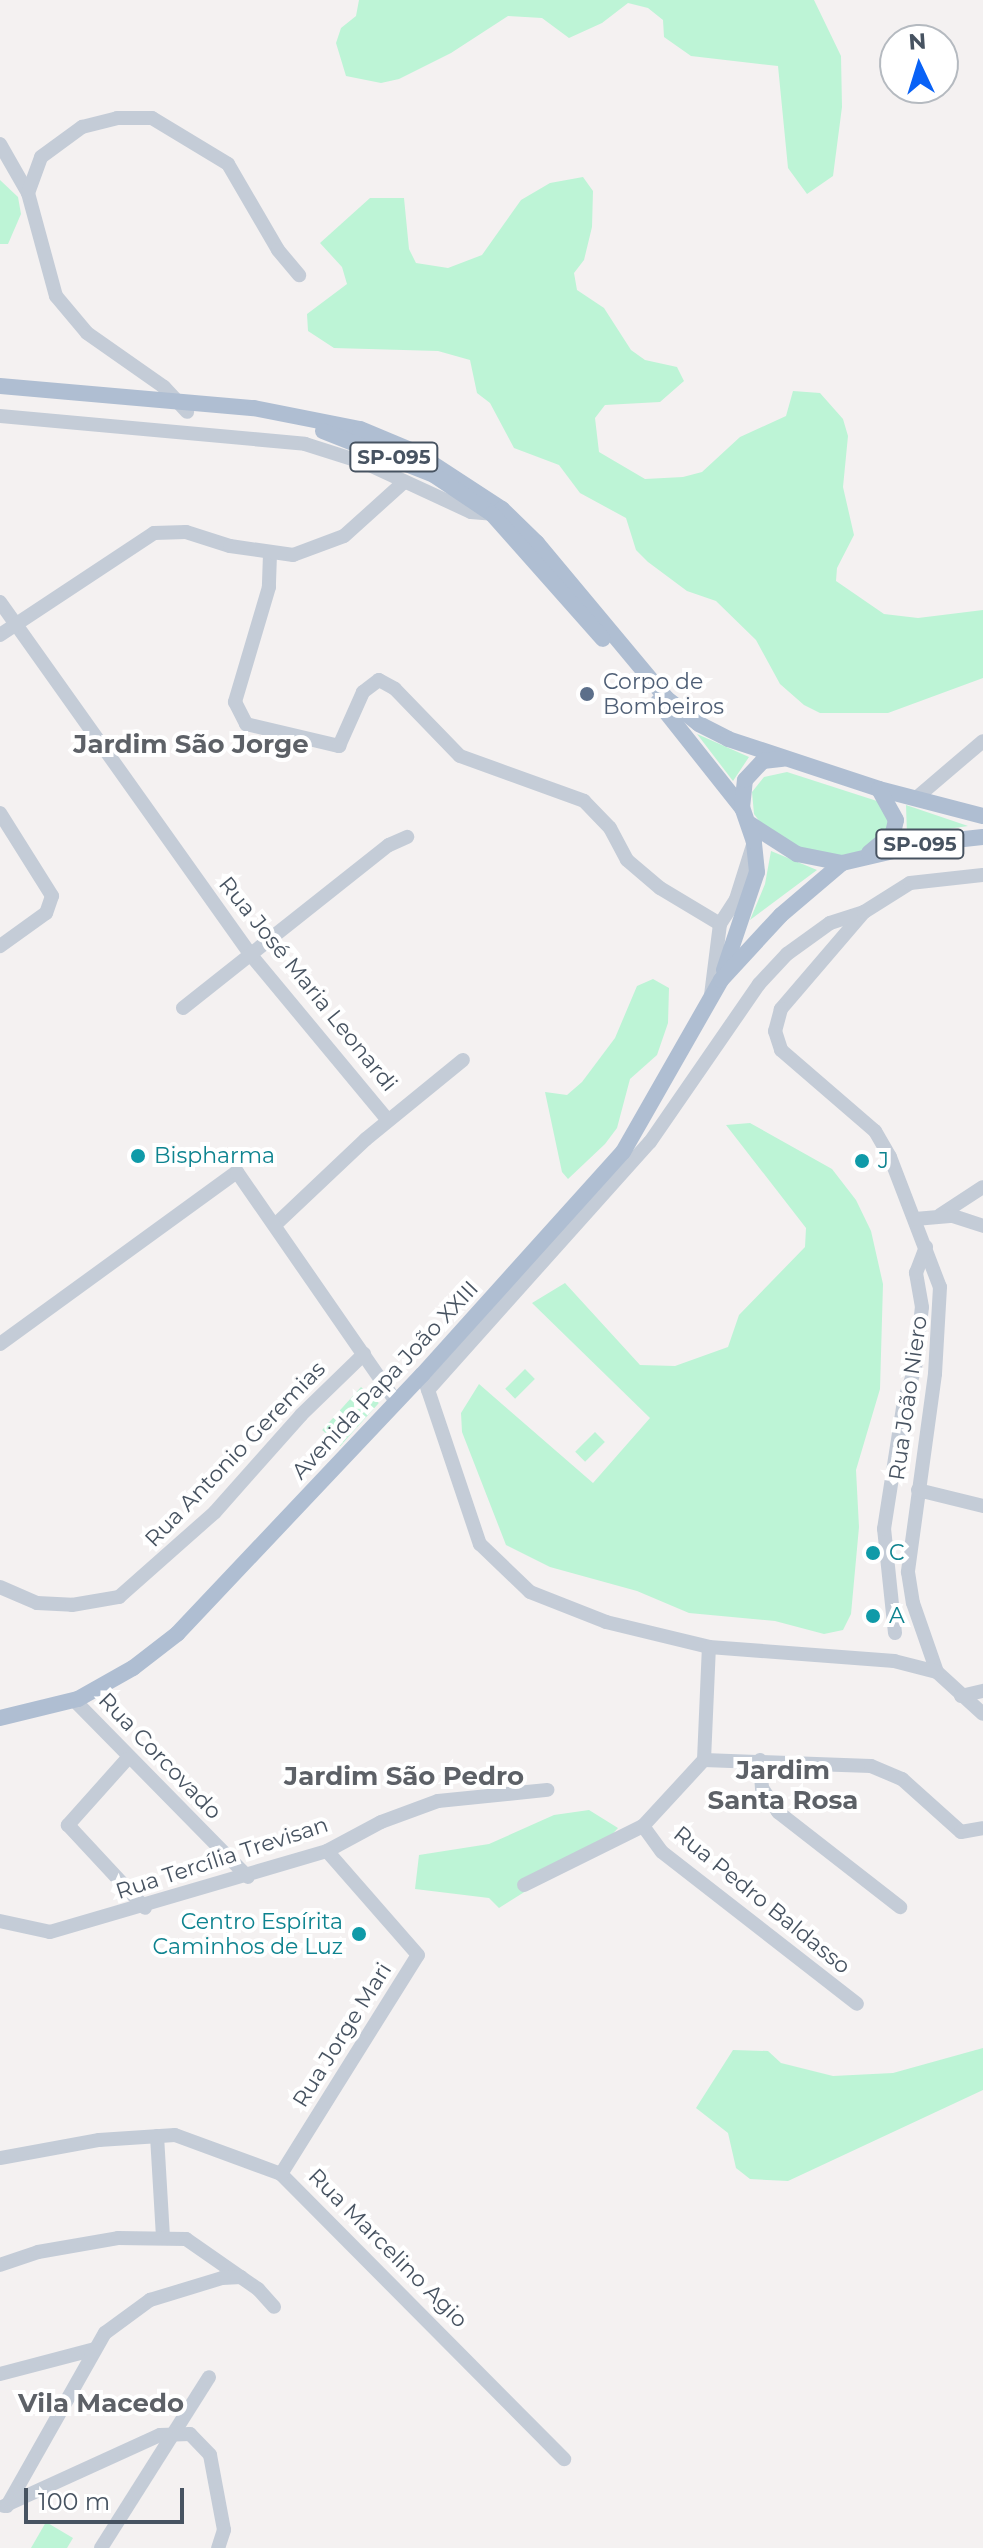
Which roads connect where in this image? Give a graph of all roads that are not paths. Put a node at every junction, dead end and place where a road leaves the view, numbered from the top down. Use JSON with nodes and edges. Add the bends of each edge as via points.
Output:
{"nodes":[{"id":1,"x":0,"y":144,"type":"edge"},
{"id":2,"x":28,"y":193,"type":"junction"},
{"id":3,"x":299,"y":275,"type":"dead end"},
{"id":4,"x":145,"y":374,"type":"junction"},
{"id":5,"x":0,"y":386,"type":"edge"},
{"id":6,"x":0,"y":397,"type":"edge"},
{"id":7,"x":147,"y":398,"type":"junction"},
{"id":8,"x":183,"y":406,"type":"junction"},
{"id":9,"x":0,"y":416,"type":"edge"},
{"id":10,"x":404,"y":482,"type":"junction"},
{"id":11,"x":492,"y":514,"type":"junction"},
{"id":12,"x":270,"y":554,"type":"junction"},
{"id":13,"x":0,"y":602,"type":"edge"},
{"id":14,"x":15,"y":625,"type":"junction"},
{"id":15,"x":0,"y":635,"type":"edge"},
{"id":16,"x":983,"y":741,"type":"edge"},
{"id":17,"x":787,"y":758,"type":"junction"},
{"id":18,"x":879,"y":789,"type":"junction"},
{"id":19,"x":915,"y":799,"type":"junction"},
{"id":20,"x":0,"y":813,"type":"edge"},
{"id":21,"x":744,"y":814,"type":"junction"},
{"id":22,"x":983,"y":816,"type":"edge"},
{"id":23,"x":407,"y":837,"type":"dead end"},
{"id":24,"x":983,"y":837,"type":"edge"},
{"id":25,"x":754,"y":842,"type":"junction"},
{"id":26,"x":861,"y":858,"type":"junction"},
{"id":27,"x":842,"y":863,"type":"junction"},
{"id":28,"x":983,"y":875,"type":"edge"},
{"id":29,"x":864,"y":912,"type":"junction"},
{"id":30,"x":720,"y":924,"type":"junction"},
{"id":31,"x":0,"y":946,"type":"edge"},
{"id":32,"x":250,"y":954,"type":"junction"},
{"id":33,"x":721,"y":980,"type":"junction"},
{"id":34,"x":711,"y":995,"type":"junction"},
{"id":35,"x":183,"y":1008,"type":"dead end"},
{"id":36,"x":463,"y":1060,"type":"dead end"},
{"id":37,"x":388,"y":1120,"type":"junction"},
{"id":38,"x":983,"y":1187,"type":"edge"},
{"id":39,"x":935,"y":1217,"type":"junction"},
{"id":40,"x":915,"y":1219,"type":"junction"},
{"id":41,"x":275,"y":1225,"type":"junction"},
{"id":42,"x":983,"y":1226,"type":"edge"},
{"id":43,"x":926,"y":1247,"type":"junction"},
{"id":44,"x":0,"y":1344,"type":"edge"},
{"id":45,"x":364,"y":1354,"type":"junction"},
{"id":46,"x":425,"y":1383,"type":"junction"},
{"id":47,"x":396,"y":1402,"type":"junction"},
{"id":48,"x":918,"y":1490,"type":"junction"},
{"id":49,"x":983,"y":1506,"type":"edge"},
{"id":50,"x":0,"y":1587,"type":"edge"},
{"id":51,"x":895,"y":1633,"type":"dead end"},
{"id":52,"x":709,"y":1647,"type":"junction"},
{"id":53,"x":927,"y":1652,"type":"junction"},
{"id":54,"x":894,"y":1661,"type":"junction"},
{"id":55,"x":937,"y":1672,"type":"junction"},
{"id":56,"x":983,"y":1691,"type":"edge"},
{"id":57,"x":961,"y":1696,"type":"junction"},
{"id":58,"x":74,"y":1700,"type":"junction"},
{"id":59,"x":983,"y":1714,"type":"edge"},
{"id":60,"x":0,"y":1718,"type":"edge"},
{"id":61,"x":127,"y":1759,"type":"junction"},
{"id":62,"x":704,"y":1760,"type":"junction"},
{"id":63,"x":760,"y":1760,"type":"junction"},
{"id":64,"x":547,"y":1790,"type":"dead end"},
{"id":65,"x":643,"y":1826,"type":"junction"},
{"id":66,"x":983,"y":1828,"type":"edge"},
{"id":67,"x":327,"y":1851,"type":"junction"},
{"id":68,"x":248,"y":1877,"type":"junction"},
{"id":69,"x":524,"y":1885,"type":"dead end"},
{"id":70,"x":900,"y":1907,"type":"dead end"},
{"id":71,"x":145,"y":1908,"type":"junction"},
{"id":72,"x":0,"y":1921,"type":"edge"},
{"id":73,"x":857,"y":2004,"type":"dead end"},
{"id":74,"x":157,"y":2136,"type":"junction"},
{"id":75,"x":4,"y":2155,"type":"edge"},
{"id":76,"x":281,"y":2174,"type":"junction"},
{"id":77,"x":163,"y":2236,"type":"junction"},
{"id":78,"x":0,"y":2265,"type":"edge"},
{"id":79,"x":241,"y":2277,"type":"junction"},
{"id":80,"x":274,"y":2307,"type":"dead end"},
{"id":81,"x":95,"y":2349,"type":"junction"},
{"id":82,"x":0,"y":2374,"type":"edge"},
{"id":83,"x":209,"y":2377,"type":"dead end"},
{"id":84,"x":175,"y":2432,"type":"junction"},
{"id":85,"x":564,"y":2459,"type":"dead end"},
{"id":86,"x":3,"y":2507,"type":"edge"},
{"id":87,"x":101,"y":2548,"type":"edge"},
{"id":88,"x":218,"y":2548,"type":"edge"}],
"edges":[{"from":1,"to":2,"type":"street"},
{"from":2,"to":3,"type":"street","via":[[41,157],[82,127],[117,118],[152,118],[228,164],[278,250]]},
{"from":2,"to":4,"type":"street","via":[[56,296],[87,333]]},
{"from":4,"to":7,"type":"street","via":[[151,389]]},
{"from":4,"to":8,"type":"street"},
{"from":5,"to":7,"type":"main road","number":"SP-095"},
{"from":6,"to":8,"type":"main road","number":"SP-095"},
{"from":7,"to":8,"type":"main road","number":"SP-095"},
{"from":8,"to":11,"type":"main road","number":"SP-095","via":[[306,426],[358,441],[434,475]]},
{"from":8,"to":17,"type":"main road","number":"SP-095","via":[[254,408],[360,429],[466,482],[537,543],[666,698],[728,739]]},
{"from":9,"to":10,"type":"street","via":[[305,444]]},
{"from":10,"to":11,"type":"street","via":[[471,512]]},
{"from":10,"to":12,"type":"street","via":[[344,536],[293,555]]},
{"from":11,"to":21,"type":"main road","number":"SP-095","via":[[682,729]]},
{"from":12,"to":14,"type":"street","via":[[186,532],[154,533]]},
{"from":12,"to":30,"type":"street","via":[[269,587],[235,702],[246,724],[339,746],[361,695],[379,680],[395,689],[460,756],[584,801],[610,828],[627,860],[660,888]]},
{"from":13,"to":14,"type":"street","name":"Rua José Maria Leonardi"},
{"from":14,"to":15,"type":"street"},
{"from":14,"to":32,"type":"street","name":"Rua José Maria Leonardi"},
{"from":16,"to":19,"type":"street"},
{"from":17,"to":18,"type":"main road","number":"SP-095"},
{"from":17,"to":21,"type":"main road","via":[[763,761],[750,772]]},
{"from":18,"to":19,"type":"main road","number":"SP-095"},
{"from":18,"to":26,"type":"main road","via":[[894,808],[893,833]]},
{"from":19,"to":22,"type":"main road","number":"SP-095"},
{"from":20,"to":31,"type":"street","via":[[52,896],[46,913]]},
{"from":21,"to":25,"type":"main road","name":"Avenida Papa João XXIII"},
{"from":21,"to":27,"type":"main road","number":"SP-095","via":[[760,835],[797,854]]},
{"from":23,"to":32,"type":"street","via":[[389,845]]},
{"from":24,"to":26,"type":"main road","number":"SP-095"},
{"from":25,"to":30,"type":"street","via":[[736,899]]},
{"from":25,"to":33,"type":"main road","name":"Avenida Papa João XXIII","via":[[756,881]]},
{"from":26,"to":27,"type":"main road","number":"SP-095"},
{"from":27,"to":33,"type":"main road","name":"Avenida Papa João XXIII","via":[[781,915]]},
{"from":28,"to":29,"type":"street","via":[[910,883]]},
{"from":29,"to":40,"type":"street","name":"Rua João Niero","via":[[781,1009],[775,1031],[781,1050],[875,1131]]},
{"from":29,"to":46,"type":"street","via":[[830,923],[787,954],[759,984],[650,1142]]},
{"from":30,"to":34,"type":"street"},
{"from":32,"to":35,"type":"street"},
{"from":32,"to":37,"type":"street","name":"Rua José Maria Leonardi"},
{"from":33,"to":34,"type":"main road","name":"Avenida Papa João XXIII"},
{"from":34,"to":46,"type":"main road","name":"Avenida Papa João XXIII","via":[[623,1152]]},
{"from":36,"to":37,"type":"street"},
{"from":37,"to":41,"type":"street"},
{"from":38,"to":39,"type":"street"},
{"from":39,"to":40,"type":"street"},
{"from":39,"to":42,"type":"street","via":[[953,1216]]},
{"from":40,"to":43,"type":"street","name":"Rua João Niero"},
{"from":41,"to":44,"type":"street","via":[[237,1172]]},
{"from":41,"to":45,"type":"street"},
{"from":43,"to":48,"type":"street","name":"Rua João Niero","via":[[943,1302]]},
{"from":43,"to":51,"type":"street","via":[[916,1273],[922,1307],[915,1369],[904,1402],[884,1529]]},
{"from":45,"to":47,"type":"street"},
{"from":45,"to":50,"type":"street","name":"Rua Antonio Geremias","via":[[215,1512],[119,1597],[72,1605],[37,1603]]},
{"from":46,"to":47,"type":"main road","name":"Avenida Papa João XXIII"},
{"from":46,"to":52,"type":"street","via":[[480,1544],[502,1570],[530,1592],[606,1622]]},
{"from":47,"to":58,"type":"main road","name":"Avenida Papa João XXIII","via":[[177,1634],[107,1685]]},
{"from":48,"to":49,"type":"street"},
{"from":48,"to":53,"type":"street","name":"Rua João Niero","via":[[908,1572]]},
{"from":52,"to":54,"type":"street"},
{"from":52,"to":62,"type":"street"},
{"from":53,"to":54,"type":"street"},
{"from":53,"to":55,"type":"street","name":"Rua João Niero"},
{"from":54,"to":55,"type":"street"},
{"from":55,"to":57,"type":"street","name":"Rua João Niero"},
{"from":56,"to":57,"type":"street"},
{"from":57,"to":59,"type":"street","name":"Rua João Niero"},
{"from":58,"to":60,"type":"main road","name":"Avenida Papa João XXIII"},
{"from":58,"to":61,"type":"street","name":"Rua Corcovado"},
{"from":61,"to":68,"type":"street","name":"Rua Corcovado"},
{"from":61,"to":71,"type":"street","via":[[68,1825]]},
{"from":62,"to":63,"type":"street"},
{"from":62,"to":65,"type":"street"},
{"from":63,"to":66,"type":"street","via":[[871,1766],[902,1779],[961,1832]]},
{"from":63,"to":70,"type":"street","via":[[762,1788],[778,1812]]},
{"from":64,"to":67,"type":"street","name":"Rua Tercília Trevisan","via":[[438,1801],[381,1822]]},
{"from":65,"to":69,"type":"street"},
{"from":65,"to":73,"type":"street","name":"Rua Pedro Baldasso","via":[[662,1852]]},
{"from":67,"to":68,"type":"street","name":"Rua Tercília Trevisan"},
{"from":67,"to":76,"type":"street","name":"Rua Jorge Mari","via":[[418,1955]]},
{"from":68,"to":71,"type":"street","name":"Rua Tercília Trevisan"},
{"from":71,"to":72,"type":"street","name":"Rua Tercília Trevisan","via":[[50,1932]]},
{"from":74,"to":75,"type":"street","name":"Rua Marcelino Agio"},
{"from":74,"to":76,"type":"street","name":"Rua Marcelino Agio","via":[[175,2135]]},
{"from":74,"to":77,"type":"street"},
{"from":76,"to":85,"type":"street","name":"Rua Marcelino Agio"},
{"from":77,"to":78,"type":"street","via":[[38,2252]]},
{"from":77,"to":79,"type":"street","via":[[186,2239]]},
{"from":79,"to":80,"type":"street"},
{"from":79,"to":81,"type":"street","via":[[150,2300],[105,2333]]},
{"from":81,"to":82,"type":"street"},
{"from":81,"to":86,"type":"street"},
{"from":83,"to":84,"type":"street"},
{"from":84,"to":86,"type":"street"},
{"from":84,"to":87,"type":"street"},
{"from":84,"to":88,"type":"street","via":[[190,2434],[210,2455],[224,2530]]}]}
